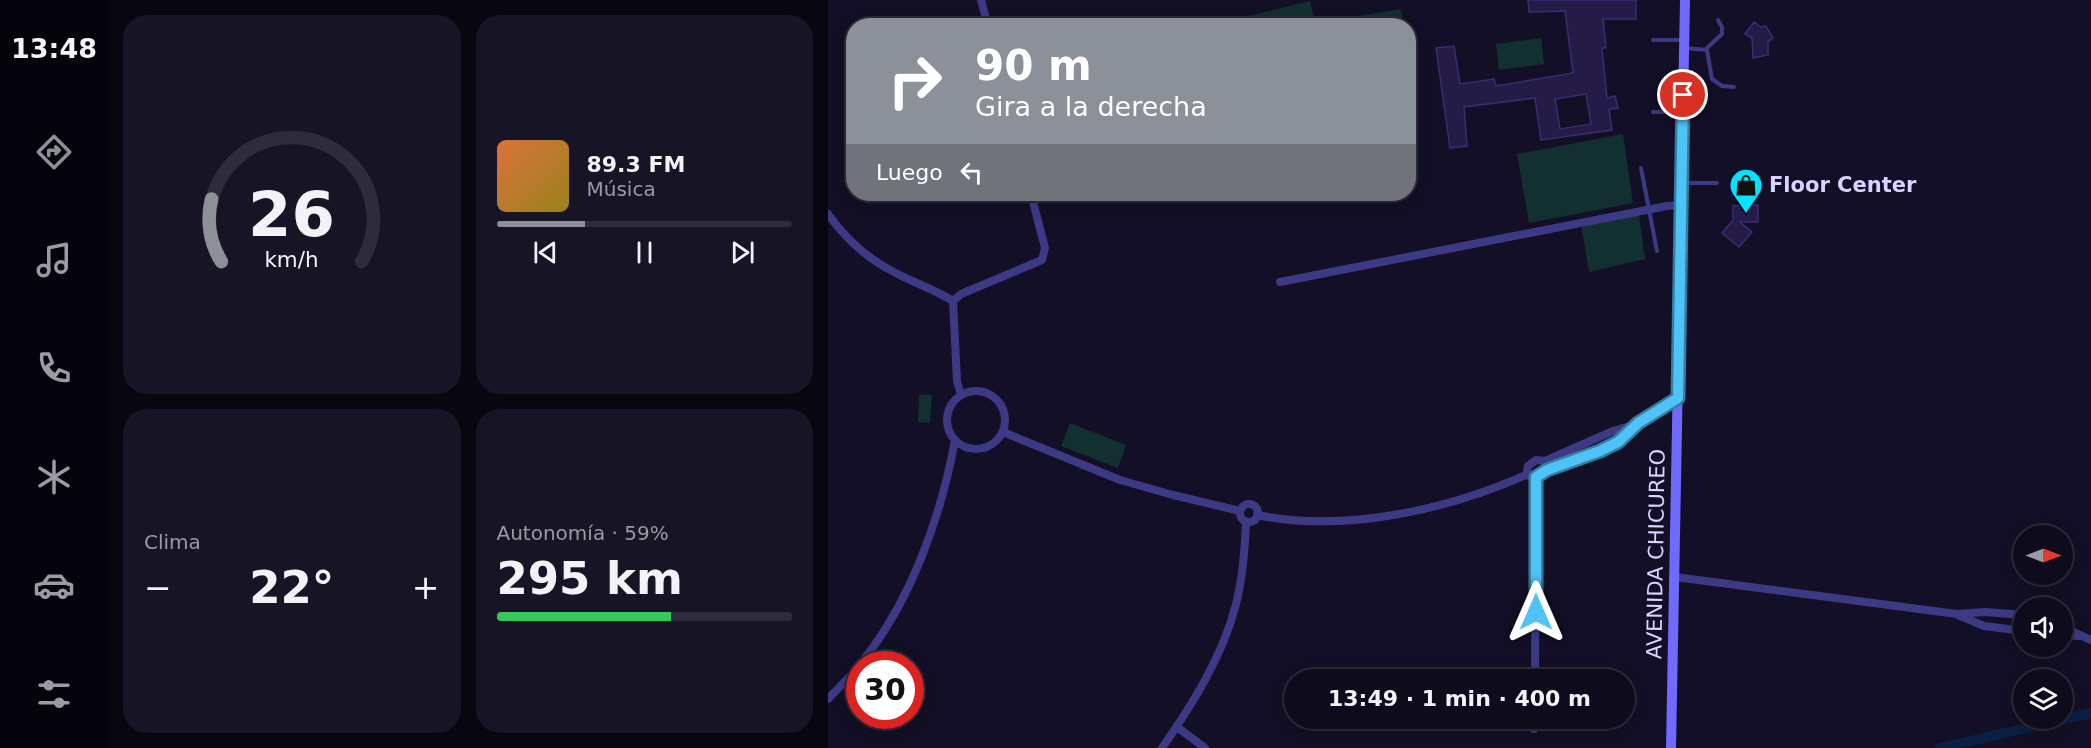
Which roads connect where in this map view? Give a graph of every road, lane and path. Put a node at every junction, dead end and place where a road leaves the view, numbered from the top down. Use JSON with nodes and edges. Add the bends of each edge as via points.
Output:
{"nodes":[{"id":1,"x":981,"y":0,"type":"edge"},
{"id":2,"x":1685,"y":0,"type":"edge"},
{"id":3,"x":986,"y":18,"type":"edge"},
{"id":4,"x":1718,"y":20,"type":"dead end"},
{"id":5,"x":1653,"y":40,"type":"dead end"},
{"id":6,"x":1684,"y":44,"type":"junction"},
{"id":7,"x":1706,"y":49,"type":"junction"},
{"id":8,"x":1734,"y":87,"type":"dead end"},
{"id":9,"x":1653,"y":112,"type":"dead end"},
{"id":10,"x":1683,"y":112,"type":"junction"},
{"id":11,"x":1641,"y":168,"type":"dead end"},
{"id":12,"x":1682,"y":183,"type":"junction"},
{"id":13,"x":1717,"y":183,"type":"dead end"},
{"id":14,"x":1033,"y":201,"type":"edge"},
{"id":15,"x":1681,"y":205,"type":"junction"},
{"id":16,"x":1649,"y":210,"type":"junction"},
{"id":17,"x":828,"y":214,"type":"edge"},
{"id":18,"x":1657,"y":251,"type":"dead end"},
{"id":19,"x":1280,"y":282,"type":"dead end"},
{"id":20,"x":953,"y":301,"type":"junction"},
{"id":21,"x":961,"y":395,"type":"junction"},
{"id":22,"x":1678,"y":398,"type":"junction"},
{"id":23,"x":1003,"y":432,"type":"junction"},
{"id":24,"x":956,"y":440,"type":"junction"},
{"id":25,"x":1546,"y":465,"type":"junction"},
{"id":26,"x":1532,"y":475,"type":"junction"},
{"id":27,"x":1240,"y":511,"type":"junction"},
{"id":28,"x":1257,"y":515,"type":"junction"},
{"id":29,"x":1246,"y":521,"type":"junction"},
{"id":30,"x":1675,"y":577,"type":"junction"},
{"id":31,"x":1957,"y":614,"type":"junction"},
{"id":32,"x":2013,"y":614,"type":"edge"},
{"id":33,"x":2013,"y":630,"type":"edge"},
{"id":34,"x":2073,"y":632,"type":"edge"},
{"id":35,"x":2073,"y":636,"type":"edge"},
{"id":36,"x":2080,"y":636,"type":"junction"},
{"id":37,"x":2091,"y":640,"type":"edge"},
{"id":38,"x":871,"y":651,"type":"edge"},
{"id":39,"x":1535,"y":669,"type":"edge"},
{"id":40,"x":846,"y":680,"type":"edge"},
{"id":41,"x":828,"y":699,"type":"edge"},
{"id":42,"x":1177,"y":726,"type":"junction"},
{"id":43,"x":1161,"y":748,"type":"edge"},
{"id":44,"x":1205,"y":748,"type":"edge"},
{"id":45,"x":1671,"y":748,"type":"edge"}],
"edges":[{"from":1,"to":3,"type":"street"},
{"from":2,"to":6,"type":"main road","name":"AVENIDA CHICUREO"},
{"from":4,"to":7,"type":"lane","via":[[1722,34]]},
{"from":5,"to":6,"type":"lane"},
{"from":6,"to":7,"type":"lane"},
{"from":6,"to":10,"type":"main road","name":"AVENIDA CHICUREO"},
{"from":7,"to":8,"type":"lane","via":[[1712,79],[1722,86]]},
{"from":9,"to":10,"type":"lane"},
{"from":10,"to":12,"type":"main road","name":"AVENIDA CHICUREO"},
{"from":11,"to":16,"type":"lane"},
{"from":12,"to":13,"type":"lane"},
{"from":12,"to":15,"type":"main road","name":"AVENIDA CHICUREO"},
{"from":14,"to":20,"type":"street","via":[[1046,248],[1042,260],[961,294]]},
{"from":15,"to":16,"type":"street"},
{"from":15,"to":22,"type":"main road","name":"AVENIDA CHICUREO"},
{"from":16,"to":18,"type":"lane"},
{"from":16,"to":19,"type":"street"},
{"from":17,"to":20,"type":"street","via":[[873,259]]},
{"from":20,"to":21,"type":"street"},
{"from":21,"to":23,"type":"street","via":[[980,391],[997,399],[1005,417]]},
{"from":21,"to":24,"type":"street","via":[[950,406],[947,416]]},
{"from":22,"to":25,"type":"street","via":[[1638,423],[1613,431]]},
{"from":22,"to":30,"type":"main road","name":"AVENIDA CHICUREO"},
{"from":23,"to":24,"type":"street","via":[[981,449]]},
{"from":23,"to":27,"type":"street","via":[[1120,480]]},
{"from":24,"to":38,"type":"street","via":[[918,562]]},
{"from":25,"to":26,"type":"street"},
{"from":25,"to":26,"type":"street","via":[[1539,460],[1531,464],[1527,469]]},
{"from":26,"to":28,"type":"street","via":[[1462,499],[1378,516],[1312,521]]},
{"from":26,"to":39,"type":"street"},
{"from":27,"to":28,"type":"street","via":[[1252,505]]},
{"from":27,"to":29,"type":"street"},
{"from":28,"to":29,"type":"street"},
{"from":29,"to":42,"type":"street","via":[[1243,571],[1230,623]]},
{"from":30,"to":31,"type":"street"},
{"from":30,"to":45,"type":"main road","name":"AVENIDA CHICUREO"},
{"from":31,"to":32,"type":"street"},
{"from":31,"to":33,"type":"street","via":[[1984,626]]},
{"from":34,"to":36,"type":"street"},
{"from":35,"to":36,"type":"street"},
{"from":36,"to":37,"type":"street"},
{"from":40,"to":41,"type":"street"},
{"from":42,"to":43,"type":"street"},
{"from":42,"to":44,"type":"street"}]}
